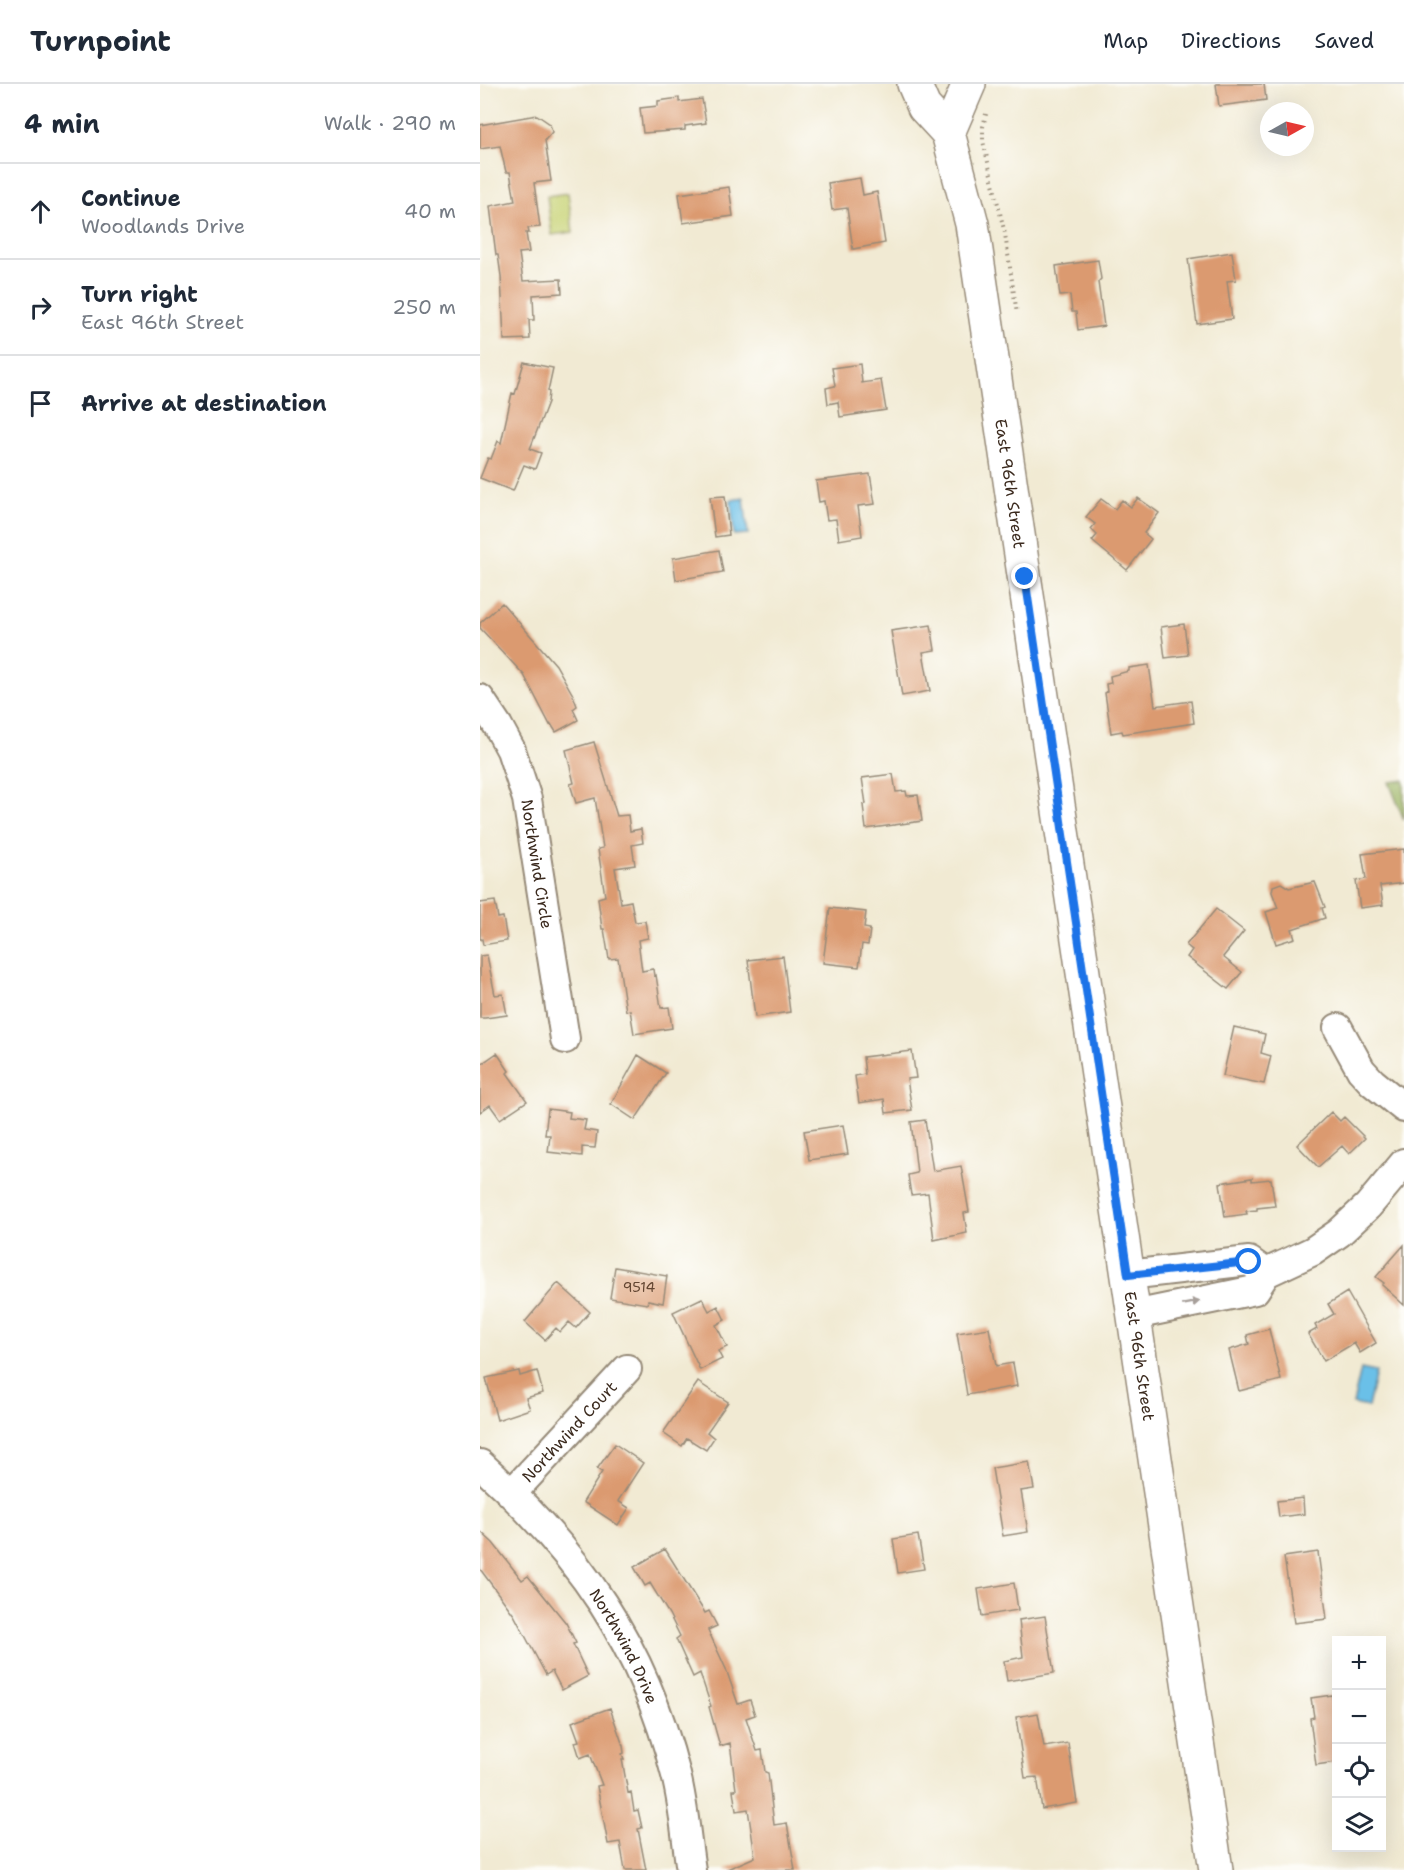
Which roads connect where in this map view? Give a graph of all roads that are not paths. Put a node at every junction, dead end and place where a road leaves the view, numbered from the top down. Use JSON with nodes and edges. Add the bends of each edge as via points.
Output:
{"nodes":[{"id":1,"x":914,"y":84,"type":"edge"},
{"id":2,"x":978,"y":95,"type":"edge"},
{"id":3,"x":948,"y":133,"type":"junction"},
{"id":4,"x":480,"y":699,"type":"edge"},
{"id":5,"x":1338,"y":1028,"type":"dead end"},
{"id":6,"x":565,"y":1039,"type":"dead end"},
{"id":7,"x":1404,"y":1108,"type":"edge"},
{"id":8,"x":1404,"y":1163,"type":"edge"},
{"id":9,"x":1266,"y":1273,"type":"junction"},
{"id":10,"x":1128,"y":1275,"type":"junction"},
{"id":11,"x":1134,"y":1315,"type":"junction"},
{"id":12,"x":627,"y":1370,"type":"dead end"},
{"id":13,"x":480,"y":1464,"type":"edge"},
{"id":14,"x":512,"y":1493,"type":"junction"},
{"id":15,"x":691,"y":1870,"type":"edge"},
{"id":16,"x":1216,"y":1870,"type":"edge"}],
"edges":[{"from":1,"to":3,"type":"main road","name":"East 96th Street","via":[[924,107]]},
{"from":2,"to":3,"type":"main road"},
{"from":3,"to":10,"type":"main road","name":"East 96th Street","via":[[972,224]]},
{"from":4,"to":6,"type":"street","name":"Northwind Circle","via":[[511,750],[527,799]]},
{"from":5,"to":7,"type":"street","via":[[1361,1070]]},
{"from":8,"to":9,"type":"street","via":[[1339,1233],[1313,1251]]},
{"from":9,"to":10,"type":"street","via":[[1249,1262]]},
{"from":11,"to":9,"type":"street","one_way":true,"via":[[1256,1290]]},
{"from":10,"to":11,"type":"main road","name":"East 96th Street"},
{"from":11,"to":16,"type":"main road","name":"East 96th Street"},
{"from":12,"to":14,"type":"street","name":"Northwind Court"},
{"from":13,"to":14,"type":"street","name":"Northwind Drive"},
{"from":14,"to":15,"type":"street","name":"Northwind Drive","via":[[591,1584],[640,1670],[676,1777]]}]}
